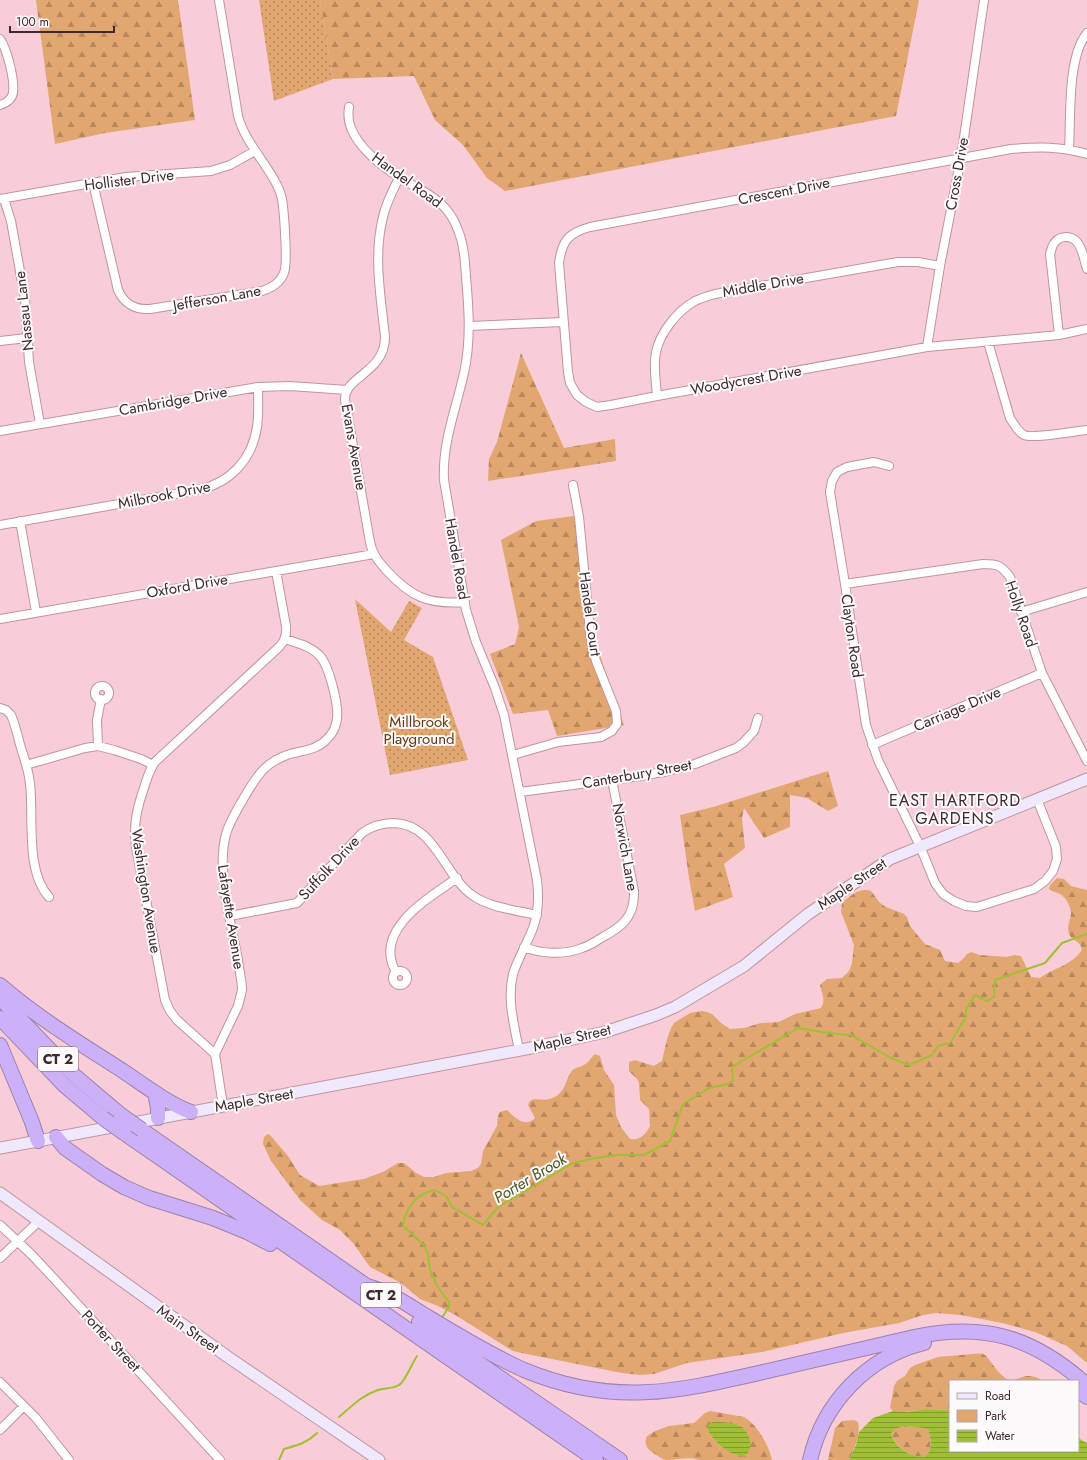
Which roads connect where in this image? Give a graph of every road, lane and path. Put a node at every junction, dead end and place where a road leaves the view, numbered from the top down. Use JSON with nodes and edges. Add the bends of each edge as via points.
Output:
{"nodes":[{"id":1,"x":219,"y":0,"type":"edge"},
{"id":2,"x":984,"y":0,"type":"edge"},
{"id":3,"x":1087,"y":33,"type":"edge"},
{"id":4,"x":0,"y":39,"type":"edge"},
{"id":5,"x":0,"y":105,"type":"edge"},
{"id":6,"x":349,"y":107,"type":"dead end"},
{"id":7,"x":1069,"y":149,"type":"junction"},
{"id":8,"x":255,"y":151,"type":"junction"},
{"id":9,"x":1087,"y":154,"type":"edge"},
{"id":10,"x":961,"y":158,"type":"junction"},
{"id":11,"x":399,"y":178,"type":"junction"},
{"id":12,"x":93,"y":183,"type":"junction"},
{"id":13,"x":2,"y":199,"type":"edge"},
{"id":14,"x":940,"y":266,"type":"junction"},
{"id":15,"x":1087,"y":269,"type":"edge"},
{"id":16,"x":563,"y":322,"type":"junction"},
{"id":17,"x":470,"y":326,"type":"junction"},
{"id":18,"x":1087,"y":329,"type":"edge"},
{"id":19,"x":1058,"y":334,"type":"junction"},
{"id":20,"x":27,"y":338,"type":"junction"},
{"id":21,"x":0,"y":341,"type":"edge"},
{"id":22,"x":988,"y":342,"type":"junction"},
{"id":23,"x":927,"y":347,"type":"junction"},
{"id":24,"x":258,"y":387,"type":"junction"},
{"id":25,"x":347,"y":390,"type":"junction"},
{"id":26,"x":658,"y":396,"type":"junction"},
{"id":27,"x":40,"y":424,"type":"junction"},
{"id":28,"x":1087,"y":430,"type":"edge"},
{"id":29,"x":0,"y":431,"type":"edge"},
{"id":30,"x":889,"y":466,"type":"dead end"},
{"id":31,"x":573,"y":485,"type":"dead end"},
{"id":32,"x":20,"y":521,"type":"junction"},
{"id":33,"x":0,"y":525,"type":"edge"},
{"id":34,"x":374,"y":554,"type":"junction"},
{"id":35,"x":276,"y":571,"type":"junction"},
{"id":36,"x":845,"y":584,"type":"junction"},
{"id":37,"x":1087,"y":592,"type":"edge"},
{"id":38,"x":465,"y":602,"type":"junction"},
{"id":39,"x":36,"y":612,"type":"junction"},
{"id":40,"x":1021,"y":612,"type":"junction"},
{"id":41,"x":0,"y":618,"type":"edge"},
{"id":42,"x":285,"y":639,"type":"junction"},
{"id":43,"x":1042,"y":673,"type":"junction"},
{"id":44,"x":101,"y":699,"type":"dead end"},
{"id":45,"x":0,"y":708,"type":"edge"},
{"id":46,"x":758,"y":718,"type":"dead end"},
{"id":47,"x":872,"y":745,"type":"junction"},
{"id":48,"x":98,"y":746,"type":"junction"},
{"id":49,"x":513,"y":755,"type":"junction"},
{"id":50,"x":1087,"y":761,"type":"edge"},
{"id":51,"x":26,"y":765,"type":"junction"},
{"id":52,"x":153,"y":765,"type":"junction"},
{"id":53,"x":1087,"y":779,"type":"edge"},
{"id":54,"x":612,"y":780,"type":"junction"},
{"id":55,"x":520,"y":792,"type":"junction"},
{"id":56,"x":1037,"y":799,"type":"junction"},
{"id":57,"x":920,"y":846,"type":"junction"},
{"id":58,"x":457,"y":878,"type":"junction"},
{"id":59,"x":49,"y":898,"type":"dead end"},
{"id":60,"x":537,"y":915,"type":"junction"},
{"id":61,"x":230,"y":916,"type":"junction"},
{"id":62,"x":524,"y":947,"type":"junction"},
{"id":63,"x":396,"y":972,"type":"dead end"},
{"id":64,"x":0,"y":985,"type":"edge"},
{"id":65,"x":0,"y":998,"type":"edge"},
{"id":66,"x":0,"y":1018,"type":"edge"},
{"id":67,"x":0,"y":1045,"type":"edge"},
{"id":68,"x":519,"y":1050,"type":"junction"},
{"id":69,"x":215,"y":1054,"type":"junction"},
{"id":70,"x":155,"y":1093,"type":"junction"},
{"id":71,"x":223,"y":1106,"type":"junction"},
{"id":72,"x":191,"y":1112,"type":"junction"},
{"id":73,"x":158,"y":1118,"type":"junction"},
{"id":74,"x":56,"y":1137,"type":"junction"},
{"id":75,"x":38,"y":1141,"type":"junction"},
{"id":76,"x":0,"y":1148,"type":"edge"},
{"id":77,"x":0,"y":1194,"type":"edge"},
{"id":78,"x":38,"y":1222,"type":"junction"},
{"id":79,"x":0,"y":1225,"type":"edge"},
{"id":80,"x":17,"y":1242,"type":"junction"},
{"id":81,"x":0,"y":1258,"type":"edge"},
{"id":82,"x":327,"y":1274,"type":"junction"},
{"id":83,"x":368,"y":1286,"type":"junction"},
{"id":84,"x":1068,"y":1380,"type":"edge"},
{"id":85,"x":0,"y":1382,"type":"edge"},
{"id":86,"x":1087,"y":1385,"type":"edge"},
{"id":87,"x":1079,"y":1390,"type":"edge"},
{"id":88,"x":1087,"y":1397,"type":"edge"},
{"id":89,"x":24,"y":1406,"type":"junction"},
{"id":90,"x":0,"y":1430,"type":"edge"},
{"id":91,"x":371,"y":1458,"type":"edge"},
{"id":92,"x":69,"y":1460,"type":"edge"},
{"id":93,"x":218,"y":1460,"type":"edge"},
{"id":94,"x":596,"y":1460,"type":"edge"},
{"id":95,"x":620,"y":1460,"type":"edge"},
{"id":96,"x":810,"y":1460,"type":"edge"}],
"edges":[{"from":1,"to":8,"type":"street","name":"Jefferson Lane","via":[[238,116],[243,132]]},
{"from":2,"to":10,"type":"street","name":"Cross Drive"},
{"from":3,"to":7,"type":"street","via":[[1081,40],[1073,66]]},
{"from":4,"to":5,"type":"street","via":[[7,51],[13,84],[13,94],[8,101]]},
{"from":6,"to":11,"type":"street","name":"Handel Road","via":[[350,125],[356,137],[377,161]]},
{"from":7,"to":9,"type":"street","name":"Crescent Drive"},
{"from":7,"to":10,"type":"street","name":"Crescent Drive","via":[[1011,149]]},
{"from":8,"to":12,"type":"street","name":"Hollister Drive","via":[[230,165],[211,171],[132,177]]},
{"from":8,"to":12,"type":"street","name":"Jefferson Lane","via":[[275,181],[280,194],[286,264],[284,274],[278,282],[262,291],[150,309],[139,309],[129,304],[118,290]]},
{"from":10,"to":14,"type":"street","name":"Cross Drive"},
{"from":10,"to":16,"type":"street","name":"Crescent Drive","via":[[578,230],[561,248],[559,263]]},
{"from":11,"to":17,"type":"street","name":"Handel Road","via":[[434,197],[447,209],[455,223],[464,251]]},
{"from":11,"to":25,"type":"street","name":"Evans Avenue","via":[[384,212],[379,241],[378,266],[384,347],[375,364]]},
{"from":12,"to":13,"type":"street","name":"Hollister Drive"},
{"from":13,"to":20,"type":"street","name":"Nassau Lane","via":[[11,221],[25,299]]},
{"from":14,"to":23,"type":"street","name":"Cross Drive"},
{"from":14,"to":26,"type":"street","name":"Middle Drive","via":[[898,262],[715,294],[694,302],[675,316],[656,351]]},
{"from":15,"to":19,"type":"street","via":[[1076,241],[1067,236],[1058,238],[1050,254]]},
{"from":16,"to":17,"type":"street"},
{"from":16,"to":26,"type":"street","name":"Woodycrest Drive","via":[[570,382],[576,395],[597,407]]},
{"from":17,"to":38,"type":"street","name":"Handel Road","via":[[466,364],[448,434],[444,464],[446,496]]},
{"from":18,"to":19,"type":"street","name":"Woodycrest Drive"},
{"from":19,"to":22,"type":"street","name":"Woodycrest Drive"},
{"from":20,"to":21,"type":"street"},
{"from":20,"to":27,"type":"street","name":"Nassau Lane"},
{"from":22,"to":23,"type":"street","name":"Woodycrest Drive"},
{"from":22,"to":28,"type":"street","via":[[1010,418],[1025,436]]},
{"from":23,"to":26,"type":"street","name":"Woodycrest Drive"},
{"from":24,"to":25,"type":"street","name":"Cambridge Drive","via":[[290,386]]},
{"from":24,"to":27,"type":"street","name":"Cambridge Drive"},
{"from":24,"to":32,"type":"street","name":"Milbrook Drive","via":[[258,422],[252,446],[239,467],[221,482],[198,490]]},
{"from":25,"to":34,"type":"street","name":"Evans Avenue","via":[[345,400]]},
{"from":27,"to":29,"type":"street","name":"Cambridge Drive"},
{"from":30,"to":36,"type":"street","name":"Clayton Road","via":[[874,462],[846,467],[837,472],[832,481],[830,492]]},
{"from":31,"to":49,"type":"street","name":"Handel Court","via":[[579,517],[591,641],[596,662],[616,711],[617,724],[612,731],[601,736],[558,742]]},
{"from":32,"to":33,"type":"street","name":"Milbrook Drive"},
{"from":32,"to":39,"type":"street"},
{"from":34,"to":35,"type":"street","name":"Oxford Drive"},
{"from":34,"to":38,"type":"street","name":"Evans Avenue","via":[[398,582],[416,595],[438,602]]},
{"from":35,"to":39,"type":"street","name":"Oxford Drive"},
{"from":35,"to":42,"type":"street","via":[[286,626]]},
{"from":36,"to":40,"type":"street","name":"Holly Road","via":[[994,564],[1003,568],[1010,577]]},
{"from":36,"to":47,"type":"street","name":"Clayton Road","via":[[862,706]]},
{"from":37,"to":40,"type":"street"},
{"from":38,"to":49,"type":"street","name":"Handel Road","via":[[476,642],[500,701]]},
{"from":39,"to":41,"type":"street","name":"Oxford Drive"},
{"from":40,"to":43,"type":"street","name":"Holly Road"},
{"from":42,"to":52,"type":"street","name":"Washington Avenue"},
{"from":42,"to":61,"type":"street","name":"Lafayette Avenue","via":[[311,649],[325,662],[329,670],[336,721],[331,734],[319,746],[283,757],[263,770],[232,820],[225,838],[222,858],[222,875]]},
{"from":43,"to":47,"type":"street","name":"Carriage Drive"},
{"from":43,"to":50,"type":"street","name":"Holly Road"},
{"from":44,"to":48,"type":"street","via":[[97,720]]},
{"from":45,"to":51,"type":"street","via":[[12,715]]},
{"from":46,"to":54,"type":"street","name":"Canterbury Street","via":[[752,735],[736,748],[679,768]]},
{"from":47,"to":57,"type":"street","name":"Clayton Road"},
{"from":48,"to":51,"type":"street"},
{"from":48,"to":52,"type":"street"},
{"from":49,"to":55,"type":"street","name":"Handel Road"},
{"from":51,"to":59,"type":"street","via":[[30,784],[31,831],[36,874]]},
{"from":52,"to":69,"type":"street","name":"Washington Avenue","via":[[139,802],[134,829],[163,996],[173,1015]]},
{"from":53,"to":56,"type":"street","name":"Maple Street"},
{"from":54,"to":55,"type":"street","name":"Canterbury Street"},
{"from":54,"to":62,"type":"street","name":"Norwich Lane","via":[[634,891],[630,915],[616,930],[578,950],[543,952]]},
{"from":55,"to":60,"type":"street","name":"Handel Road","via":[[537,880]]},
{"from":56,"to":57,"type":"street","name":"Maple Street"},
{"from":56,"to":57,"type":"street","name":"Clayton Road","via":[[1056,847],[1057,859],[1053,872],[1034,890],[977,907],[960,904],[943,894],[935,883]]},
{"from":57,"to":68,"type":"street","name":"Maple Street","via":[[875,868],[808,914],[744,966],[675,1007],[601,1033]]},
{"from":58,"to":60,"type":"street","name":"Suffolk Drive","via":[[469,892],[483,901]]},
{"from":58,"to":61,"type":"street","name":"Suffolk Drive","via":[[422,834],[401,824],[382,824],[369,828],[357,837],[297,903]]},
{"from":58,"to":63,"type":"street","via":[[416,908],[399,927],[390,948],[391,961]]},
{"from":60,"to":62,"type":"street","name":"Handel Road"},
{"from":61,"to":69,"type":"street","name":"Lafayette Avenue","via":[[242,990],[238,1006]]},
{"from":62,"to":68,"type":"street","name":"Handel Road","via":[[511,989]]},
{"from":64,"to":70,"type":"highway","via":[[43,1018]]},
{"from":65,"to":83,"type":"highway","number":"CT 2","bridge":true,"via":[[75,1076],[121,1114]]},
{"from":66,"to":82,"type":"highway","number":"CT 2","bridge":true,"via":[[61,1082],[103,1118]]},
{"from":67,"to":75,"type":"highway"},
{"from":68,"to":71,"type":"street","name":"Maple Street"},
{"from":69,"to":71,"type":"street"},
{"from":70,"to":72,"type":"highway"},
{"from":70,"to":73,"type":"highway"},
{"from":71,"to":72,"type":"street","name":"Maple Street"},
{"from":72,"to":73,"type":"street","name":"Maple Street"},
{"from":73,"to":74,"type":"street","name":"Maple Street"},
{"from":74,"to":75,"type":"street","name":"Maple Street"},
{"from":74,"to":82,"type":"highway","via":[[65,1148],[124,1188],[231,1225],[271,1244],[307,1267]]},
{"from":75,"to":76,"type":"street","name":"Maple Street"},
{"from":77,"to":78,"type":"street","name":"Main Street"},
{"from":78,"to":80,"type":"street"},
{"from":78,"to":91,"type":"street","name":"Main Street"},
{"from":79,"to":80,"type":"street","name":"Porter Street"},
{"from":80,"to":81,"type":"street"},
{"from":80,"to":93,"type":"street","name":"Porter Street","via":[[32,1255]]},
{"from":82,"to":94,"type":"highway","number":"CT 2"},
{"from":83,"to":86,"type":"highway","via":[[390,1294],[470,1342],[518,1367],[561,1383],[602,1391],[641,1393],[682,1390],[919,1336],[960,1330],[993,1333],[1025,1344],[1057,1362]]},
{"from":83,"to":95,"type":"highway","number":"CT 2"},
{"from":84,"to":96,"type":"highway","via":[[1031,1355],[994,1342],[956,1339],[918,1344],[884,1359],[856,1380],[828,1415],[817,1436]]},
{"from":85,"to":89,"type":"street"},
{"from":87,"to":88,"type":"highway"},
{"from":89,"to":90,"type":"street"},
{"from":89,"to":92,"type":"street"}]}
